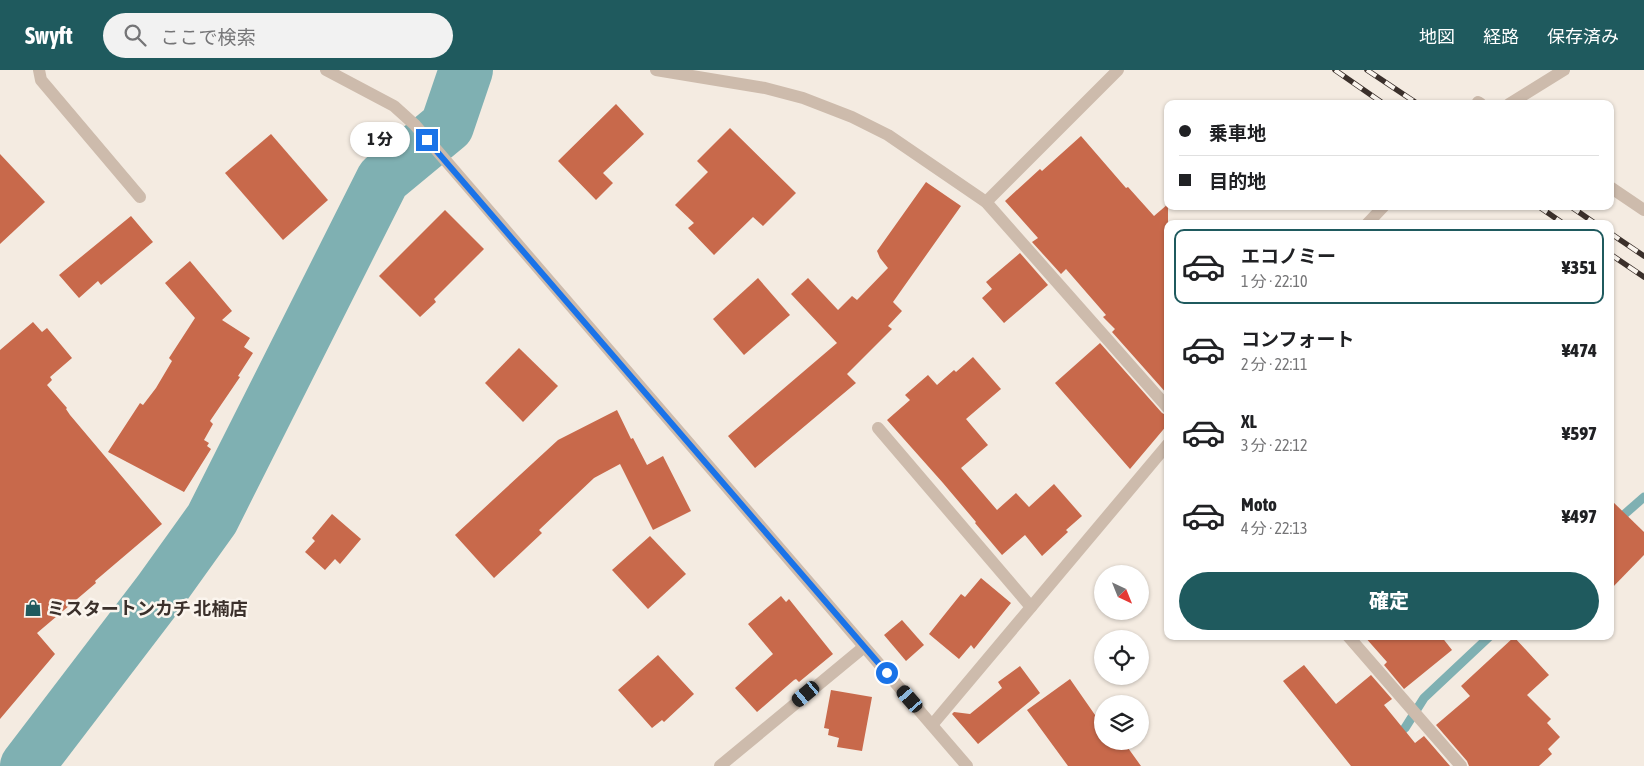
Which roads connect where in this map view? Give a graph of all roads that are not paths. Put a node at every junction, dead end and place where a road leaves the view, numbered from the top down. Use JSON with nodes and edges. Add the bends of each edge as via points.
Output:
{"nodes":[{"id":1,"x":39,"y":70,"type":"edge"},
{"id":2,"x":326,"y":70,"type":"edge"},
{"id":3,"x":656,"y":70,"type":"edge"},
{"id":4,"x":1118,"y":70,"type":"edge"},
{"id":5,"x":1564,"y":70,"type":"edge"},
{"id":6,"x":1515,"y":100,"type":"edge"},
{"id":7,"x":1614,"y":190,"type":"edge"},
{"id":8,"x":140,"y":197,"type":"dead end"},
{"id":9,"x":986,"y":202,"type":"junction"},
{"id":10,"x":1380,"y":210,"type":"edge"},
{"id":11,"x":1644,"y":210,"type":"edge"},
{"id":12,"x":1371,"y":220,"type":"edge"},
{"id":13,"x":1164,"y":403,"type":"edge"},
{"id":14,"x":878,"y":428,"type":"dead end"},
{"id":15,"x":1164,"y":449,"type":"edge"},
{"id":16,"x":1031,"y":607,"type":"junction"},
{"id":17,"x":1351,"y":640,"type":"edge"},
{"id":18,"x":864,"y":647,"type":"junction"},
{"id":19,"x":932,"y":725,"type":"junction"},
{"id":20,"x":720,"y":766,"type":"edge"},
{"id":21,"x":967,"y":766,"type":"edge"},
{"id":22,"x":1461,"y":766,"type":"edge"}],
"edges":[{"from":1,"to":8,"type":"street","via":[[41,80]]},
{"from":2,"to":18,"type":"street","via":[[394,106],[415,125]]},
{"from":3,"to":9,"type":"street","via":[[765,88],[852,117],[888,135]]},
{"from":4,"to":9,"type":"street"},
{"from":5,"to":6,"type":"street"},
{"from":7,"to":11,"type":"street"},
{"from":9,"to":13,"type":"street"},
{"from":10,"to":12,"type":"street"},
{"from":14,"to":16,"type":"street"},
{"from":15,"to":16,"type":"street"},
{"from":16,"to":19,"type":"street"},
{"from":17,"to":22,"type":"street"},
{"from":18,"to":19,"type":"street"},
{"from":18,"to":20,"type":"street"},
{"from":19,"to":21,"type":"street"}]}
